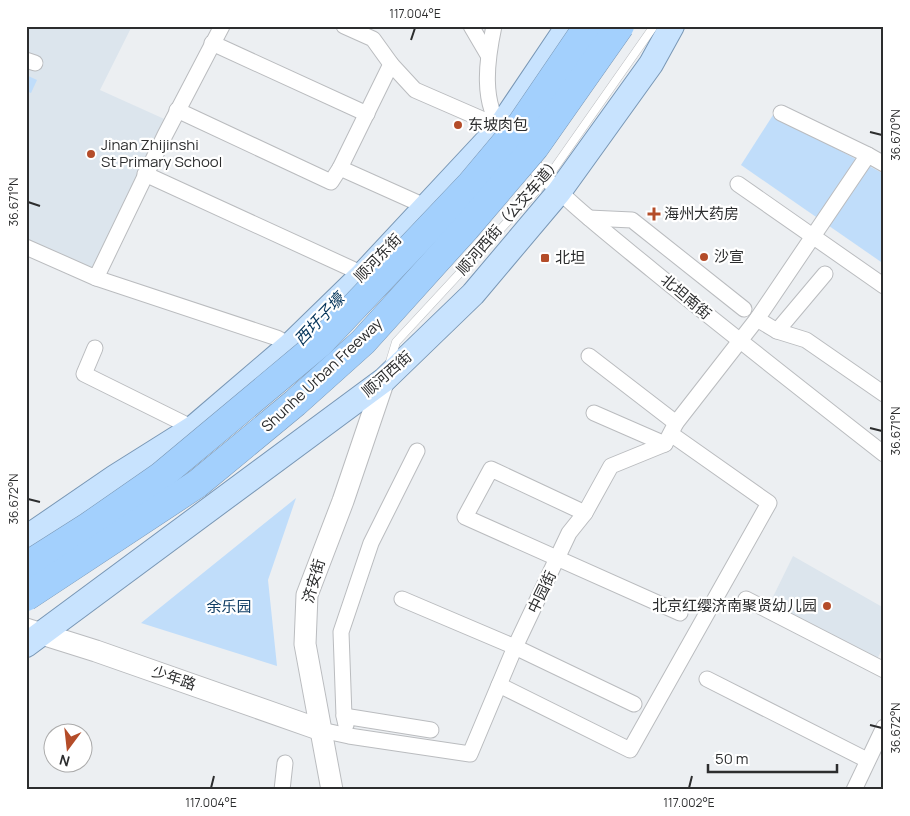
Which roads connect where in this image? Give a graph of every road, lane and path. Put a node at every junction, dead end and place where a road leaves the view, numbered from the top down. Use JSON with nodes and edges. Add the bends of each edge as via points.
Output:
{"nodes":[{"id":1,"x":222,"y":26,"type":"edge"},
{"id":2,"x":344,"y":26,"type":"edge"},
{"id":3,"x":471,"y":26,"type":"edge"},
{"id":4,"x":494,"y":26,"type":"edge"},
{"id":5,"x":568,"y":26,"type":"edge"},
{"id":6,"x":588,"y":26,"type":"edge"},
{"id":7,"x":620,"y":26,"type":"edge"},
{"id":8,"x":654,"y":26,"type":"edge"},
{"id":9,"x":672,"y":26,"type":"edge"},
{"id":10,"x":212,"y":43,"type":"junction"},
{"id":11,"x":488,"y":56,"type":"junction"},
{"id":12,"x":391,"y":64,"type":"junction"},
{"id":13,"x":177,"y":110,"type":"junction"},
{"id":14,"x":781,"y":113,"type":"dead end"},
{"id":15,"x":367,"y":114,"type":"junction"},
{"id":16,"x":500,"y":127,"type":"junction"},
{"id":17,"x":868,"y":155,"type":"junction"},
{"id":18,"x":884,"y":164,"type":"edge"},
{"id":19,"x":340,"y":168,"type":"junction"},
{"id":20,"x":145,"y":174,"type":"junction"},
{"id":21,"x":738,"y":184,"type":"dead end"},
{"id":22,"x":552,"y":186,"type":"junction"},
{"id":23,"x":427,"y":207,"type":"junction"},
{"id":24,"x":589,"y":218,"type":"junction"},
{"id":25,"x":813,"y":237,"type":"junction"},
{"id":26,"x":26,"y":248,"type":"edge"},
{"id":27,"x":363,"y":274,"type":"junction"},
{"id":28,"x":825,"y":274,"type":"dead end"},
{"id":29,"x":96,"y":278,"type":"junction"},
{"id":30,"x":884,"y":286,"type":"edge"},
{"id":31,"x":744,"y":309,"type":"dead end"},
{"id":32,"x":757,"y":319,"type":"junction"},
{"id":33,"x":777,"y":331,"type":"junction"},
{"id":34,"x":740,"y":342,"type":"junction"},
{"id":35,"x":290,"y":345,"type":"junction"},
{"id":36,"x":95,"y":348,"type":"dead end"},
{"id":37,"x":589,"y":356,"type":"dead end"},
{"id":38,"x":384,"y":380,"type":"junction"},
{"id":39,"x":884,"y":394,"type":"edge"},
{"id":40,"x":594,"y":413,"type":"dead end"},
{"id":41,"x":193,"y":428,"type":"junction"},
{"id":42,"x":670,"y":434,"type":"junction"},
{"id":43,"x":417,"y":451,"type":"dead end"},
{"id":44,"x":884,"y":454,"type":"edge"},
{"id":45,"x":586,"y":513,"type":"junction"},
{"id":46,"x":26,"y":538,"type":"edge"},
{"id":47,"x":558,"y":560,"type":"junction"},
{"id":48,"x":26,"y":566,"type":"edge"},
{"id":49,"x":26,"y":597,"type":"edge"},
{"id":50,"x":402,"y":599,"type":"dead end"},
{"id":51,"x":746,"y":599,"type":"dead end"},
{"id":52,"x":680,"y":613,"type":"dead end"},
{"id":53,"x":32,"y":636,"type":"edge"},
{"id":54,"x":515,"y":647,"type":"junction"},
{"id":55,"x":884,"y":670,"type":"edge"},
{"id":56,"x":707,"y":679,"type":"dead end"},
{"id":57,"x":499,"y":685,"type":"junction"},
{"id":58,"x":634,"y":704,"type":"dead end"},
{"id":59,"x":344,"y":716,"type":"junction"},
{"id":60,"x":884,"y":727,"type":"edge"},
{"id":61,"x":321,"y":730,"type":"junction"},
{"id":62,"x":431,"y":730,"type":"dead end"},
{"id":63,"x":349,"y":736,"type":"junction"},
{"id":64,"x":867,"y":760,"type":"junction"},
{"id":65,"x":285,"y":763,"type":"dead end"},
{"id":66,"x":282,"y":790,"type":"edge"},
{"id":67,"x":332,"y":790,"type":"edge"},
{"id":68,"x":854,"y":790,"type":"edge"}],
"edges":[{"from":1,"to":10,"type":"street"},
{"from":2,"to":12,"type":"street","via":[[373,39]]},
{"from":3,"to":11,"type":"street"},
{"from":4,"to":11,"type":"street"},
{"from":5,"to":16,"type":"main road","name":"顺河东街"},
{"from":6,"to":48,"type":"highway","name":"Shunhe Urban Freeway","bridge":true,"via":[[522,123],[470,185],[319,344],[161,476]]},
{"from":7,"to":49,"type":"highway","name":"Shunhe Urban Freeway","bridge":true,"via":[[535,147],[363,342],[295,404],[196,484]]},
{"from":8,"to":22,"type":"lane","name":"顺河西街（公交车道）"},
{"from":9,"to":22,"type":"main road","name":"顺河西街","via":[[651,64]]},
{"from":10,"to":13,"type":"street"},
{"from":10,"to":15,"type":"street"},
{"from":11,"to":16,"type":"street","via":[[488,89],[495,120]]},
{"from":12,"to":15,"type":"street"},
{"from":12,"to":16,"type":"street","via":[[415,90]]},
{"from":13,"to":19,"type":"street","via":[[332,182]]},
{"from":13,"to":20,"type":"street"},
{"from":14,"to":17,"type":"street"},
{"from":15,"to":19,"type":"street"},
{"from":16,"to":22,"type":"street","name":"北坦南街","bridge":true},
{"from":16,"to":23,"type":"main road","name":"顺河东街"},
{"from":17,"to":18,"type":"street"},
{"from":17,"to":25,"type":"street","name":"中园街"},
{"from":19,"to":23,"type":"street"},
{"from":20,"to":27,"type":"street"},
{"from":20,"to":29,"type":"street"},
{"from":21,"to":25,"type":"street"},
{"from":22,"to":24,"type":"street","name":"北坦南街"},
{"from":22,"to":38,"type":"main road","name":"顺河西街","via":[[474,294]]},
{"from":23,"to":27,"type":"main road","name":"顺河东街"},
{"from":24,"to":31,"type":"street","via":[[632,220]]},
{"from":24,"to":34,"type":"street","name":"北坦南街"},
{"from":25,"to":30,"type":"street"},
{"from":25,"to":32,"type":"street","name":"中园街"},
{"from":26,"to":29,"type":"street"},
{"from":27,"to":35,"type":"main road","name":"顺河东街"},
{"from":28,"to":33,"type":"street"},
{"from":29,"to":35,"type":"street"},
{"from":32,"to":33,"type":"street"},
{"from":32,"to":34,"type":"street","name":"中园街"},
{"from":33,"to":39,"type":"street","via":[[806,340]]},
{"from":34,"to":42,"type":"street","name":"中园街"},
{"from":34,"to":44,"type":"street","name":"北坦南街"},
{"from":35,"to":41,"type":"main road","name":"顺河东街"},
{"from":36,"to":41,"type":"street","via":[[84,374]]},
{"from":37,"to":42,"type":"street"},
{"from":38,"to":53,"type":"main road","name":"顺河西街"},
{"from":38,"to":61,"type":"main road","name":"济安街","via":[[307,595],[305,644]]},
{"from":40,"to":42,"type":"street"},
{"from":41,"to":46,"type":"main road","name":"顺河东街"},
{"from":42,"to":45,"type":"street","name":"中园街","via":[[611,466]]},
{"from":42,"to":57,"type":"street","via":[[769,503],[630,750]]},
{"from":43,"to":59,"type":"street","via":[[371,543],[341,632]]},
{"from":45,"to":47,"type":"street","name":"中园街","via":[[570,533]]},
{"from":45,"to":47,"type":"street","via":[[492,469],[465,517]]},
{"from":47,"to":52,"type":"street"},
{"from":47,"to":54,"type":"street","name":"中园街"},
{"from":50,"to":54,"type":"street"},
{"from":51,"to":55,"type":"street"},
{"from":53,"to":61,"type":"main road","name":"少年路"},
{"from":54,"to":57,"type":"street","name":"中园街"},
{"from":54,"to":58,"type":"street"},
{"from":56,"to":64,"type":"street"},
{"from":57,"to":63,"type":"street","name":"中园街","via":[[470,754]]},
{"from":59,"to":62,"type":"street"},
{"from":59,"to":63,"type":"street"},
{"from":60,"to":64,"type":"street"},
{"from":61,"to":63,"type":"street","name":"中园街"},
{"from":61,"to":67,"type":"main road","name":"济安街"},
{"from":64,"to":68,"type":"street"},
{"from":65,"to":66,"type":"street"}]}
